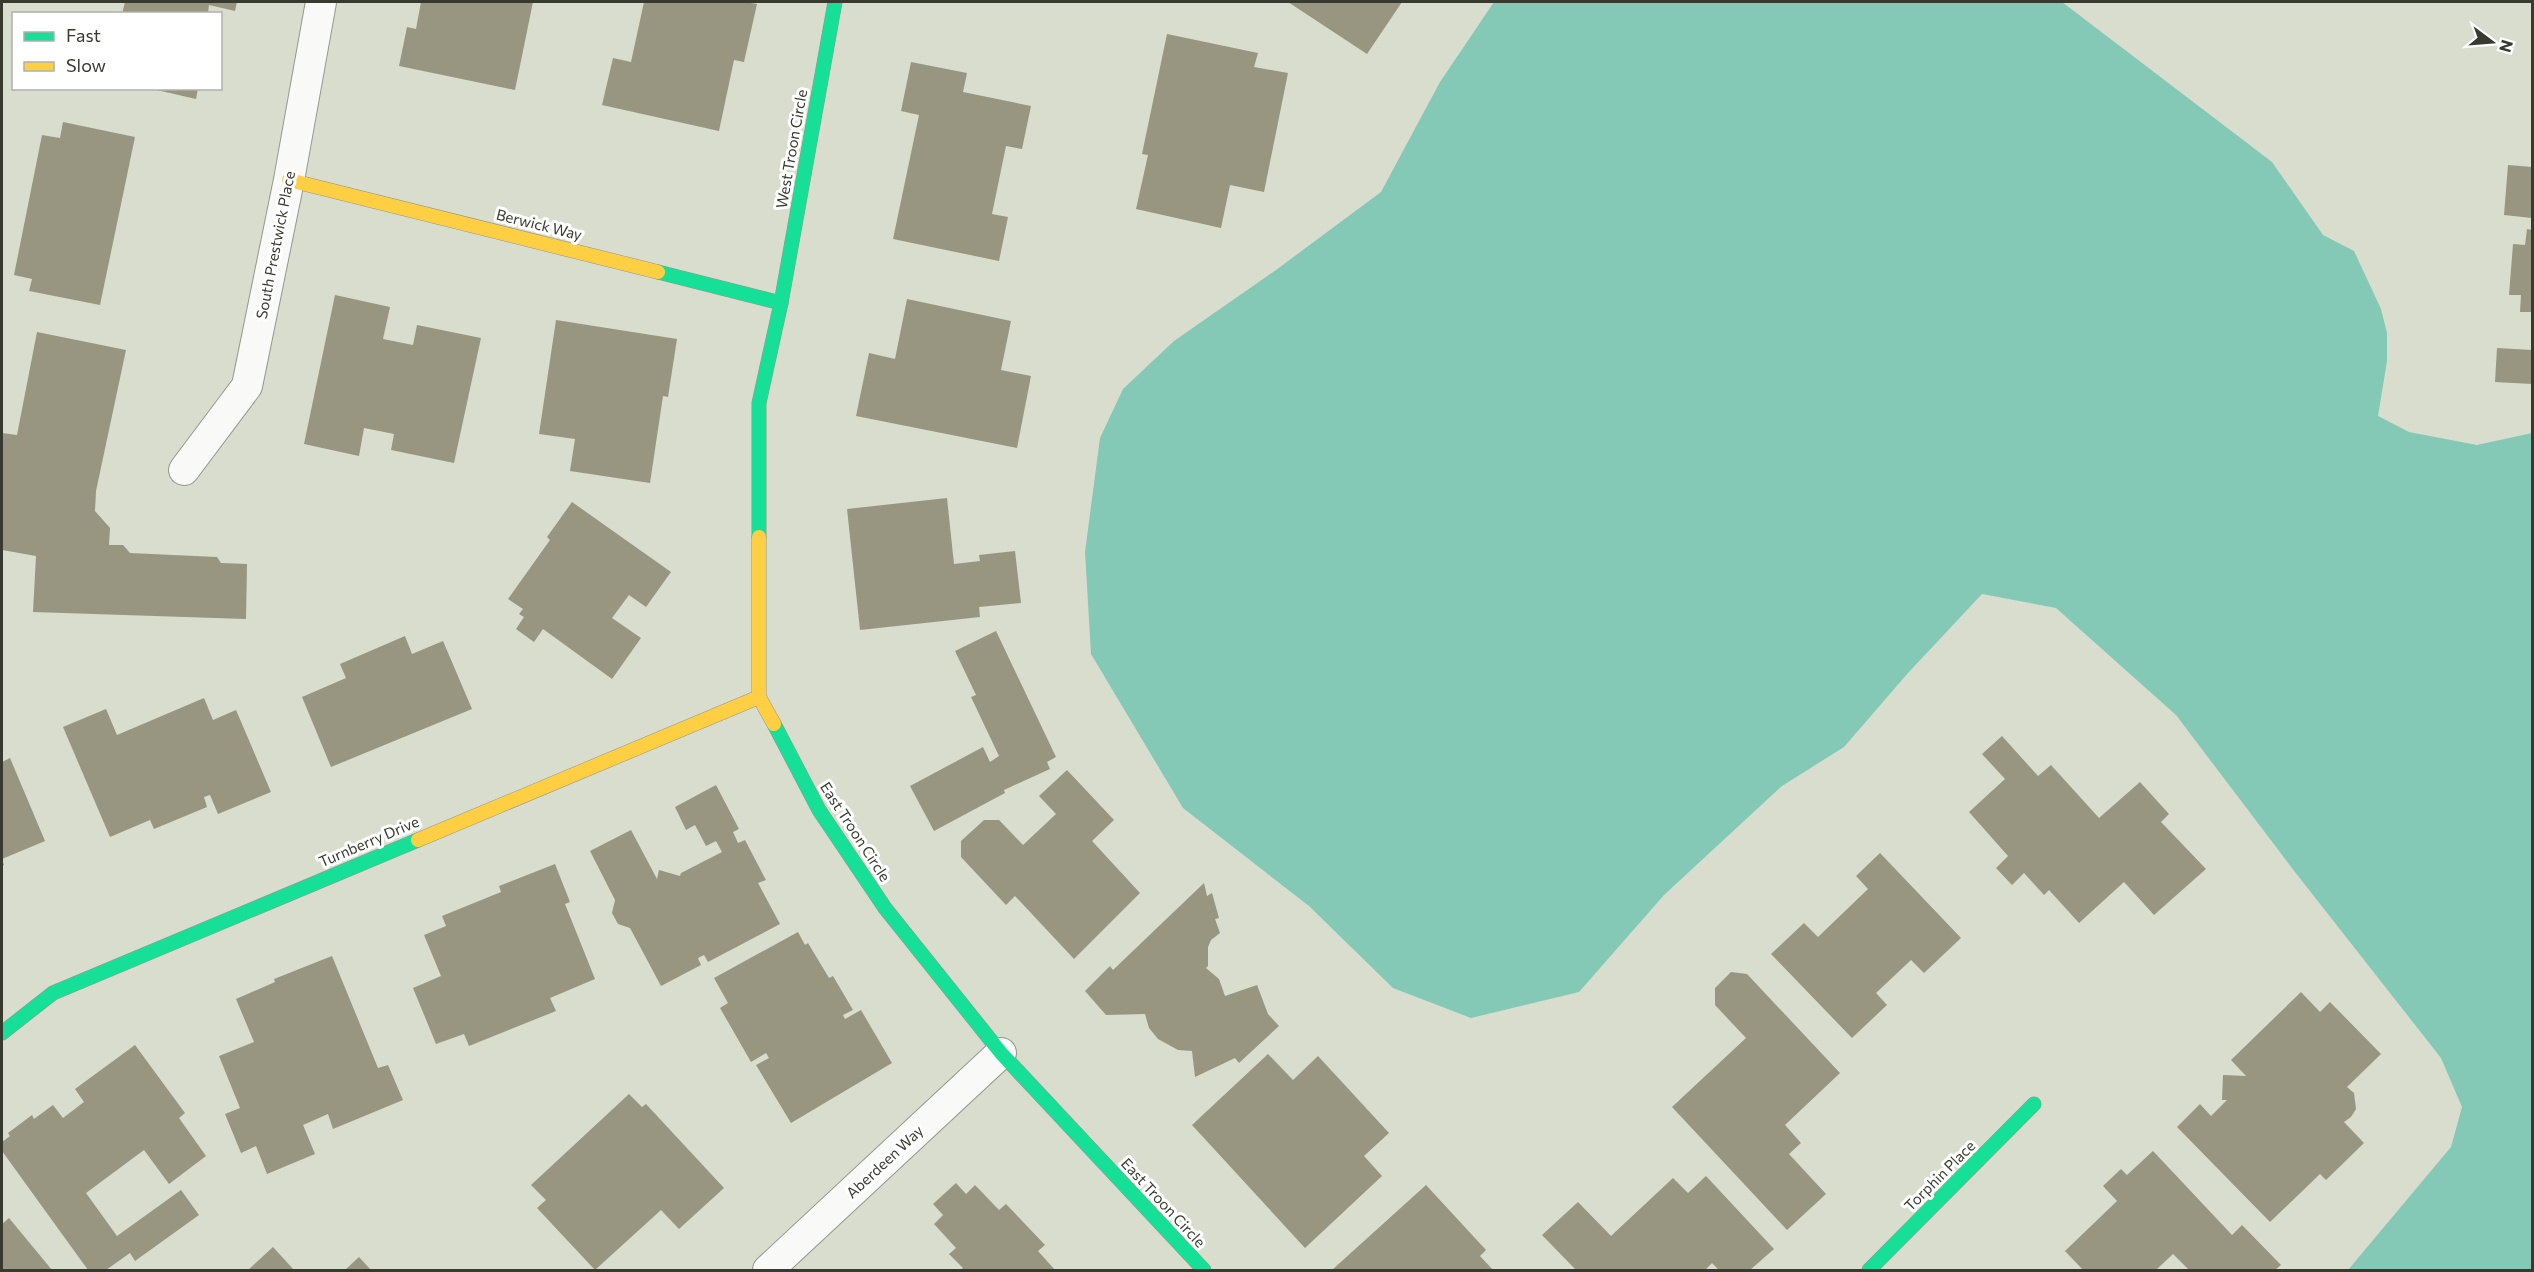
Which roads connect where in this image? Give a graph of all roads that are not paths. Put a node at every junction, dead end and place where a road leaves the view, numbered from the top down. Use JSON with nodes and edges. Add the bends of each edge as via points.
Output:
{"nodes":[{"id":1,"x":321,"y":2,"type":"edge"},
{"id":2,"x":836,"y":2,"type":"edge"},
{"id":3,"x":289,"y":180,"type":"junction"},
{"id":4,"x":781,"y":303,"type":"junction"},
{"id":5,"x":184,"y":470,"type":"dead end"},
{"id":6,"x":759,"y":697,"type":"junction"},
{"id":7,"x":2,"y":1033,"type":"edge"},
{"id":8,"x":1001,"y":1053,"type":"junction"},
{"id":9,"x":2034,"y":1104,"type":"dead end"},
{"id":10,"x":768,"y":1270,"type":"edge"},
{"id":11,"x":1204,"y":1270,"type":"edge"},
{"id":12,"x":1869,"y":1270,"type":"edge"}],
"edges":[{"from":1,"to":3,"type":"street","name":"South Prestwick Place"},
{"from":2,"to":4,"type":"street","name":"West Troon Circle"},
{"from":3,"to":4,"type":"street","name":"Berwick Way"},
{"from":3,"to":5,"type":"street","name":"South Prestwick Place","via":[[247,386]]},
{"from":4,"to":6,"type":"street","name":"East Troon Circle","via":[[759,403]]},
{"from":6,"to":7,"type":"street","name":"Turnberry Drive","via":[[53,993]]},
{"from":6,"to":8,"type":"street","name":"East Troon Circle","via":[[819,810],[885,908]]},
{"from":8,"to":10,"type":"street","name":"Aberdeen Way"},
{"from":8,"to":11,"type":"street","name":"East Troon Circle"},
{"from":9,"to":12,"type":"street","name":"Torphin Place"}]}
